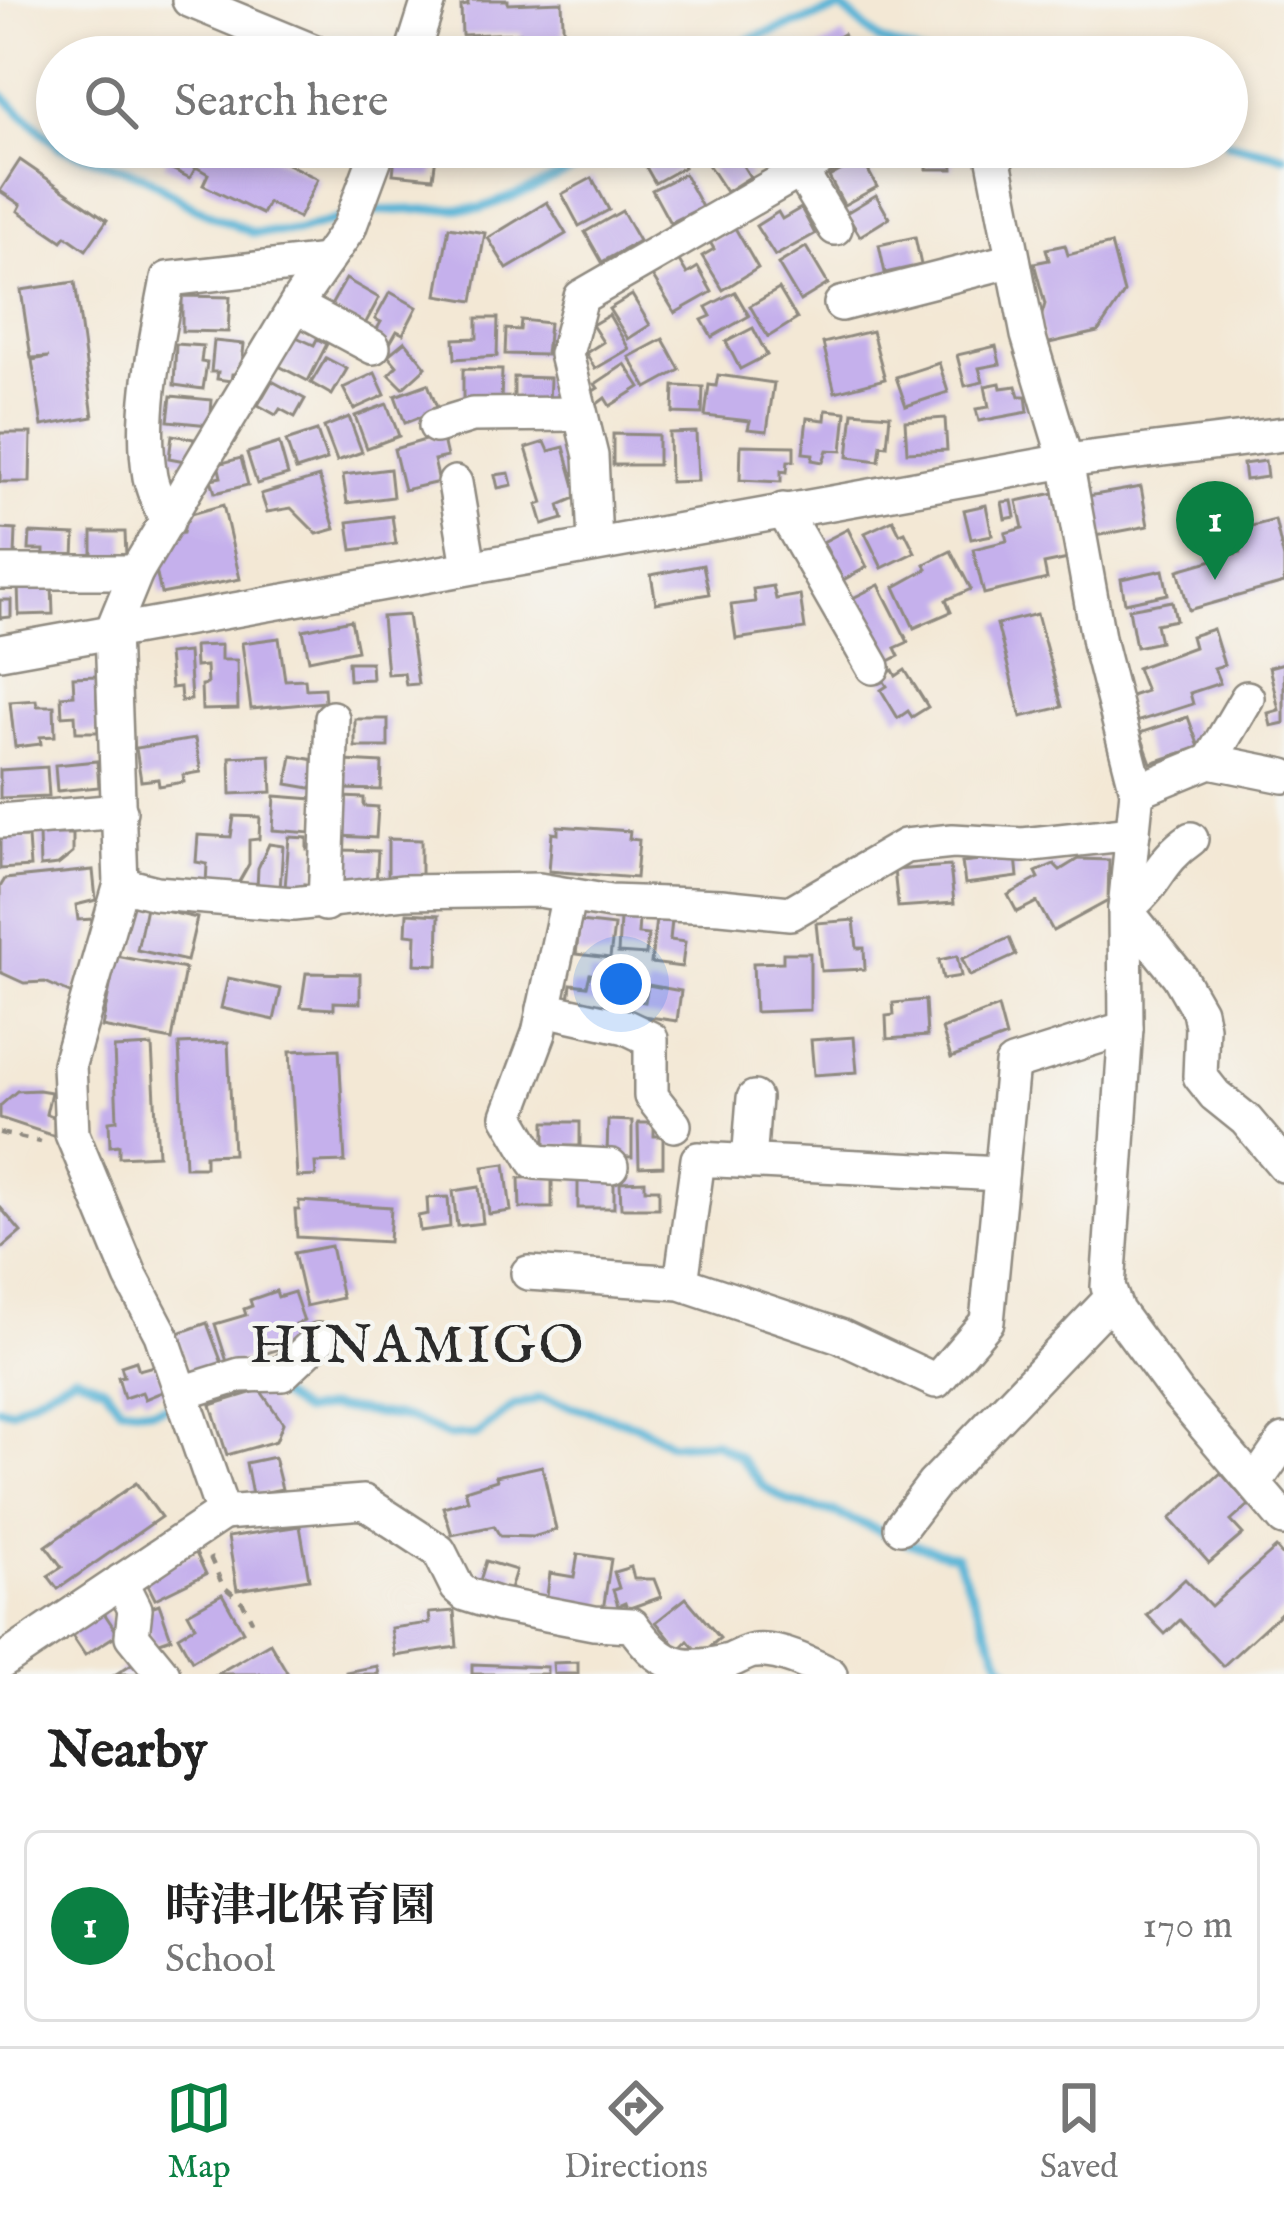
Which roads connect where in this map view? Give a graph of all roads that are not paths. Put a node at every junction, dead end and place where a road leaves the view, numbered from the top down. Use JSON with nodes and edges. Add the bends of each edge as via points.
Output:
{"nodes":[{"id":1,"x":189,"y":0,"type":"edge"},
{"id":2,"x":429,"y":0,"type":"edge"},
{"id":3,"x":276,"y":36,"type":"edge"},
{"id":4,"x":418,"y":36,"type":"edge"},
{"id":5,"x":372,"y":168,"type":"edge"},
{"id":6,"x":804,"y":168,"type":"edge"},
{"id":7,"x":996,"y":168,"type":"edge"},
{"id":8,"x":800,"y":170,"type":"junction"},
{"id":9,"x":835,"y":228,"type":"dead end"},
{"id":10,"x":1013,"y":260,"type":"junction"},
{"id":11,"x":326,"y":261,"type":"junction"},
{"id":12,"x":842,"y":304,"type":"dead end"},
{"id":13,"x":296,"y":306,"type":"junction"},
{"id":14,"x":373,"y":347,"type":"dead end"},
{"id":15,"x":580,"y":413,"type":"junction"},
{"id":16,"x":436,"y":425,"type":"dead end"},
{"id":17,"x":1284,"y":434,"type":"edge"},
{"id":18,"x":1066,"y":461,"type":"junction"},
{"id":19,"x":455,"y":483,"type":"dead end"},
{"id":20,"x":783,"y":511,"type":"junction"},
{"id":21,"x":166,"y":522,"type":"junction"},
{"id":22,"x":596,"y":543,"type":"junction"},
{"id":23,"x":469,"y":566,"type":"junction"},
{"id":24,"x":0,"y":572,"type":"edge"},
{"id":25,"x":136,"y":572,"type":"junction"},
{"id":26,"x":112,"y":631,"type":"junction"},
{"id":27,"x":0,"y":652,"type":"edge"},
{"id":28,"x":873,"y":667,"type":"dead end"},
{"id":29,"x":1246,"y":698,"type":"dead end"},
{"id":30,"x":332,"y":718,"type":"dead end"},
{"id":31,"x":1210,"y":760,"type":"junction"},
{"id":32,"x":1284,"y":776,"type":"edge"},
{"id":33,"x":1137,"y":791,"type":"junction"},
{"id":34,"x":120,"y":811,"type":"junction"},
{"id":35,"x":0,"y":821,"type":"edge"},
{"id":36,"x":1133,"y":833,"type":"junction"},
{"id":37,"x":1191,"y":839,"type":"dead end"},
{"id":38,"x":121,"y":884,"type":"junction"},
{"id":39,"x":569,"y":895,"type":"junction"},
{"id":40,"x":326,"y":904,"type":"junction"},
{"id":41,"x":1125,"y":909,"type":"junction"},
{"id":42,"x":544,"y":1009,"type":"junction"},
{"id":43,"x":1126,"y":1028,"type":"junction"},
{"id":44,"x":754,"y":1098,"type":"dead end"},
{"id":45,"x":674,"y":1125,"type":"dead end"},
{"id":46,"x":749,"y":1162,"type":"junction"},
{"id":47,"x":1284,"y":1165,"type":"edge"},
{"id":48,"x":611,"y":1166,"type":"dead end"},
{"id":49,"x":1001,"y":1174,"type":"junction"},
{"id":50,"x":528,"y":1273,"type":"dead end"},
{"id":51,"x":682,"y":1283,"type":"junction"},
{"id":52,"x":1111,"y":1299,"type":"junction"},
{"id":53,"x":317,"y":1340,"type":"dead end"},
{"id":54,"x":187,"y":1404,"type":"junction"},
{"id":55,"x":1284,"y":1441,"type":"edge"},
{"id":56,"x":1256,"y":1483,"type":"junction"},
{"id":57,"x":1284,"y":1519,"type":"edge"},
{"id":58,"x":210,"y":1522,"type":"junction"},
{"id":59,"x":901,"y":1527,"type":"dead end"},
{"id":60,"x":121,"y":1581,"type":"junction"},
{"id":61,"x":0,"y":1663,"type":"edge"},
{"id":62,"x":164,"y":1674,"type":"edge"},
{"id":63,"x":830,"y":1674,"type":"edge"}],
"edges":[{"from":1,"to":3,"type":"street"},
{"from":2,"to":4,"type":"street"},
{"from":5,"to":11,"type":"street","via":[[350,228]]},
{"from":6,"to":8,"type":"street"},
{"from":7,"to":10,"type":"street"},
{"from":8,"to":9,"type":"street"},
{"from":8,"to":15,"type":"street","via":[[581,297],[566,354]]},
{"from":10,"to":12,"type":"street"},
{"from":10,"to":18,"type":"street"},
{"from":11,"to":13,"type":"street"},
{"from":11,"to":21,"type":"street","via":[[168,278],[146,443]]},
{"from":13,"to":14,"type":"street"},
{"from":13,"to":21,"type":"street"},
{"from":15,"to":16,"type":"street"},
{"from":15,"to":22,"type":"street"},
{"from":17,"to":18,"type":"street"},
{"from":18,"to":20,"type":"street"},
{"from":18,"to":33,"type":"street","via":[[1099,643]]},
{"from":19,"to":23,"type":"street"},
{"from":20,"to":22,"type":"street"},
{"from":20,"to":28,"type":"street"},
{"from":21,"to":25,"type":"street"},
{"from":22,"to":23,"type":"street"},
{"from":23,"to":26,"type":"street"},
{"from":24,"to":25,"type":"street"},
{"from":25,"to":26,"type":"street"},
{"from":26,"to":27,"type":"street"},
{"from":26,"to":34,"type":"street"},
{"from":29,"to":31,"type":"street"},
{"from":30,"to":40,"type":"street"},
{"from":31,"to":32,"type":"street"},
{"from":31,"to":33,"type":"street"},
{"from":33,"to":36,"type":"street"},
{"from":34,"to":35,"type":"street"},
{"from":34,"to":38,"type":"street"},
{"from":36,"to":39,"type":"street","via":[[905,846],[790,914]]},
{"from":36,"to":41,"type":"street"},
{"from":37,"to":41,"type":"street"},
{"from":38,"to":40,"type":"street","via":[[230,901]]},
{"from":38,"to":54,"type":"street","via":[[69,1064],[72,1135]]},
{"from":39,"to":40,"type":"street","via":[[404,892]]},
{"from":39,"to":42,"type":"street"},
{"from":41,"to":43,"type":"street"},
{"from":41,"to":47,"type":"street","via":[[1198,1011],[1200,1076]]},
{"from":42,"to":45,"type":"street","via":[[651,1039],[651,1096]]},
{"from":42,"to":48,"type":"street","via":[[508,1116],[535,1162]]},
{"from":43,"to":49,"type":"street","via":[[1012,1064]]},
{"from":43,"to":52,"type":"street"},
{"from":44,"to":46,"type":"street"},
{"from":46,"to":49,"type":"street"},
{"from":46,"to":51,"type":"street","via":[[698,1160]]},
{"from":49,"to":51,"type":"street","via":[[988,1322],[936,1382],[840,1336]]},
{"from":50,"to":51,"type":"street"},
{"from":52,"to":56,"type":"street","via":[[1178,1394]]},
{"from":52,"to":59,"type":"street"},
{"from":53,"to":54,"type":"street","via":[[282,1374],[240,1375]]},
{"from":54,"to":58,"type":"street"},
{"from":55,"to":56,"type":"street"},
{"from":56,"to":57,"type":"street"},
{"from":58,"to":60,"type":"street"},
{"from":58,"to":63,"type":"street","via":[[364,1502],[439,1551],[465,1594],[632,1624],[662,1662],[680,1668],[755,1650]]},
{"from":60,"to":61,"type":"street"},
{"from":60,"to":62,"type":"street","via":[[135,1609],[132,1636]]}]}
